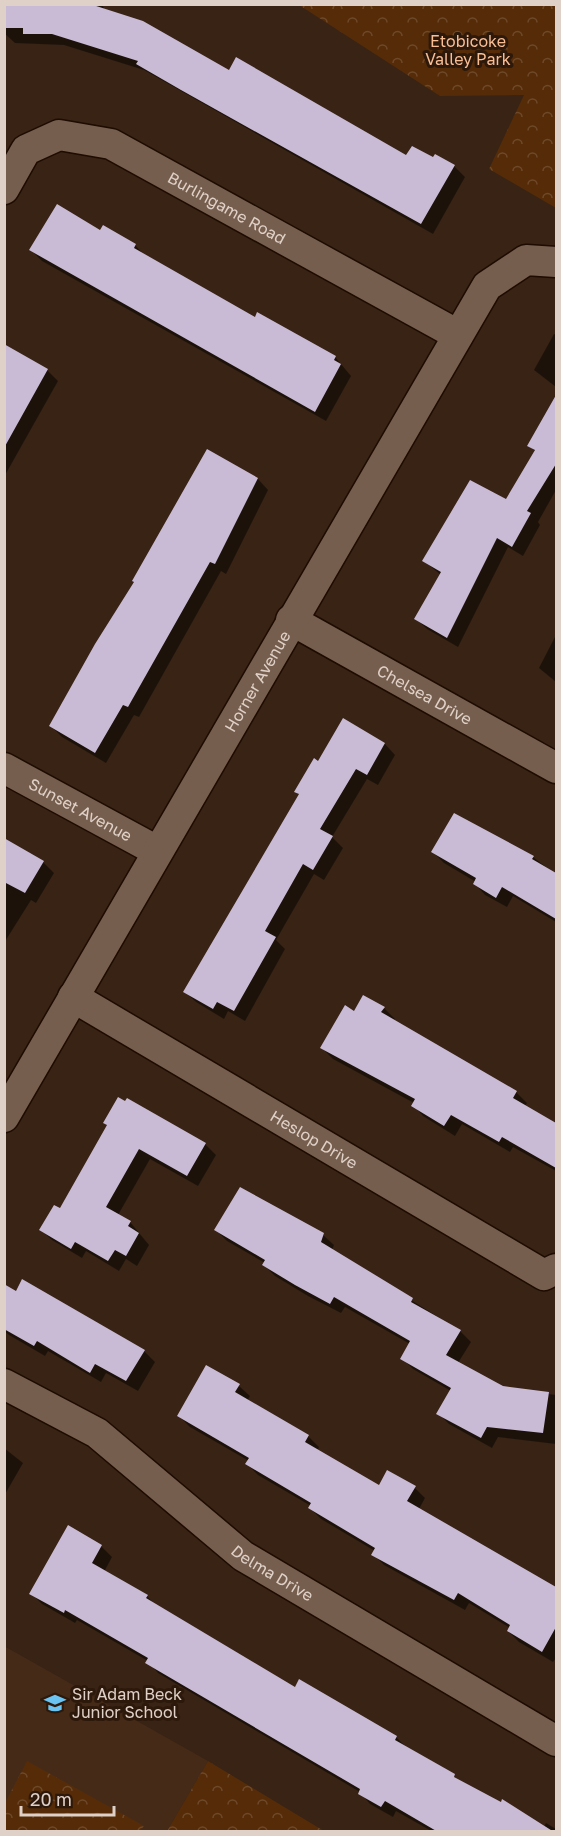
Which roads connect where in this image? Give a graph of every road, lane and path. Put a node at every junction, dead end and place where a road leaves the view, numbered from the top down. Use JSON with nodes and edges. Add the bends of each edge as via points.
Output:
{"nodes":[{"id":1,"x":4,"y":189,"type":"edge"},
{"id":2,"x":556,"y":262,"type":"edge"},
{"id":3,"x":458,"y":335,"type":"junction"},
{"id":4,"x":291,"y":621,"type":"junction"},
{"id":5,"x":4,"y":768,"type":"edge"},
{"id":6,"x":556,"y":768,"type":"edge"},
{"id":7,"x":157,"y":851,"type":"junction"},
{"id":8,"x":74,"y":997,"type":"junction"},
{"id":9,"x":4,"y":1118,"type":"edge"},
{"id":10,"x":556,"y":1269,"type":"edge"},
{"id":11,"x":4,"y":1384,"type":"edge"},
{"id":12,"x":556,"y":1741,"type":"edge"}],
"edges":[{"from":1,"to":3,"type":"street","name":"Burlingame Road","via":[[26,150],[59,135],[111,144]]},
{"from":2,"to":3,"type":"street","name":"Horner Avenue","via":[[526,260],[487,286]]},
{"from":3,"to":4,"type":"street","name":"Horner Avenue"},
{"from":4,"to":6,"type":"street","name":"Chelsea Drive"},
{"from":4,"to":7,"type":"street","name":"Horner Avenue"},
{"from":5,"to":7,"type":"street","name":"Sunset Avenue"},
{"from":7,"to":8,"type":"street","name":"Horner Avenue"},
{"from":8,"to":9,"type":"street","name":"Horner Avenue"},
{"from":8,"to":10,"type":"street","name":"Heslop Drive","via":[[544,1275]]},
{"from":11,"to":12,"type":"street","name":"Delma Drive","via":[[97,1433],[243,1556]]}]}
